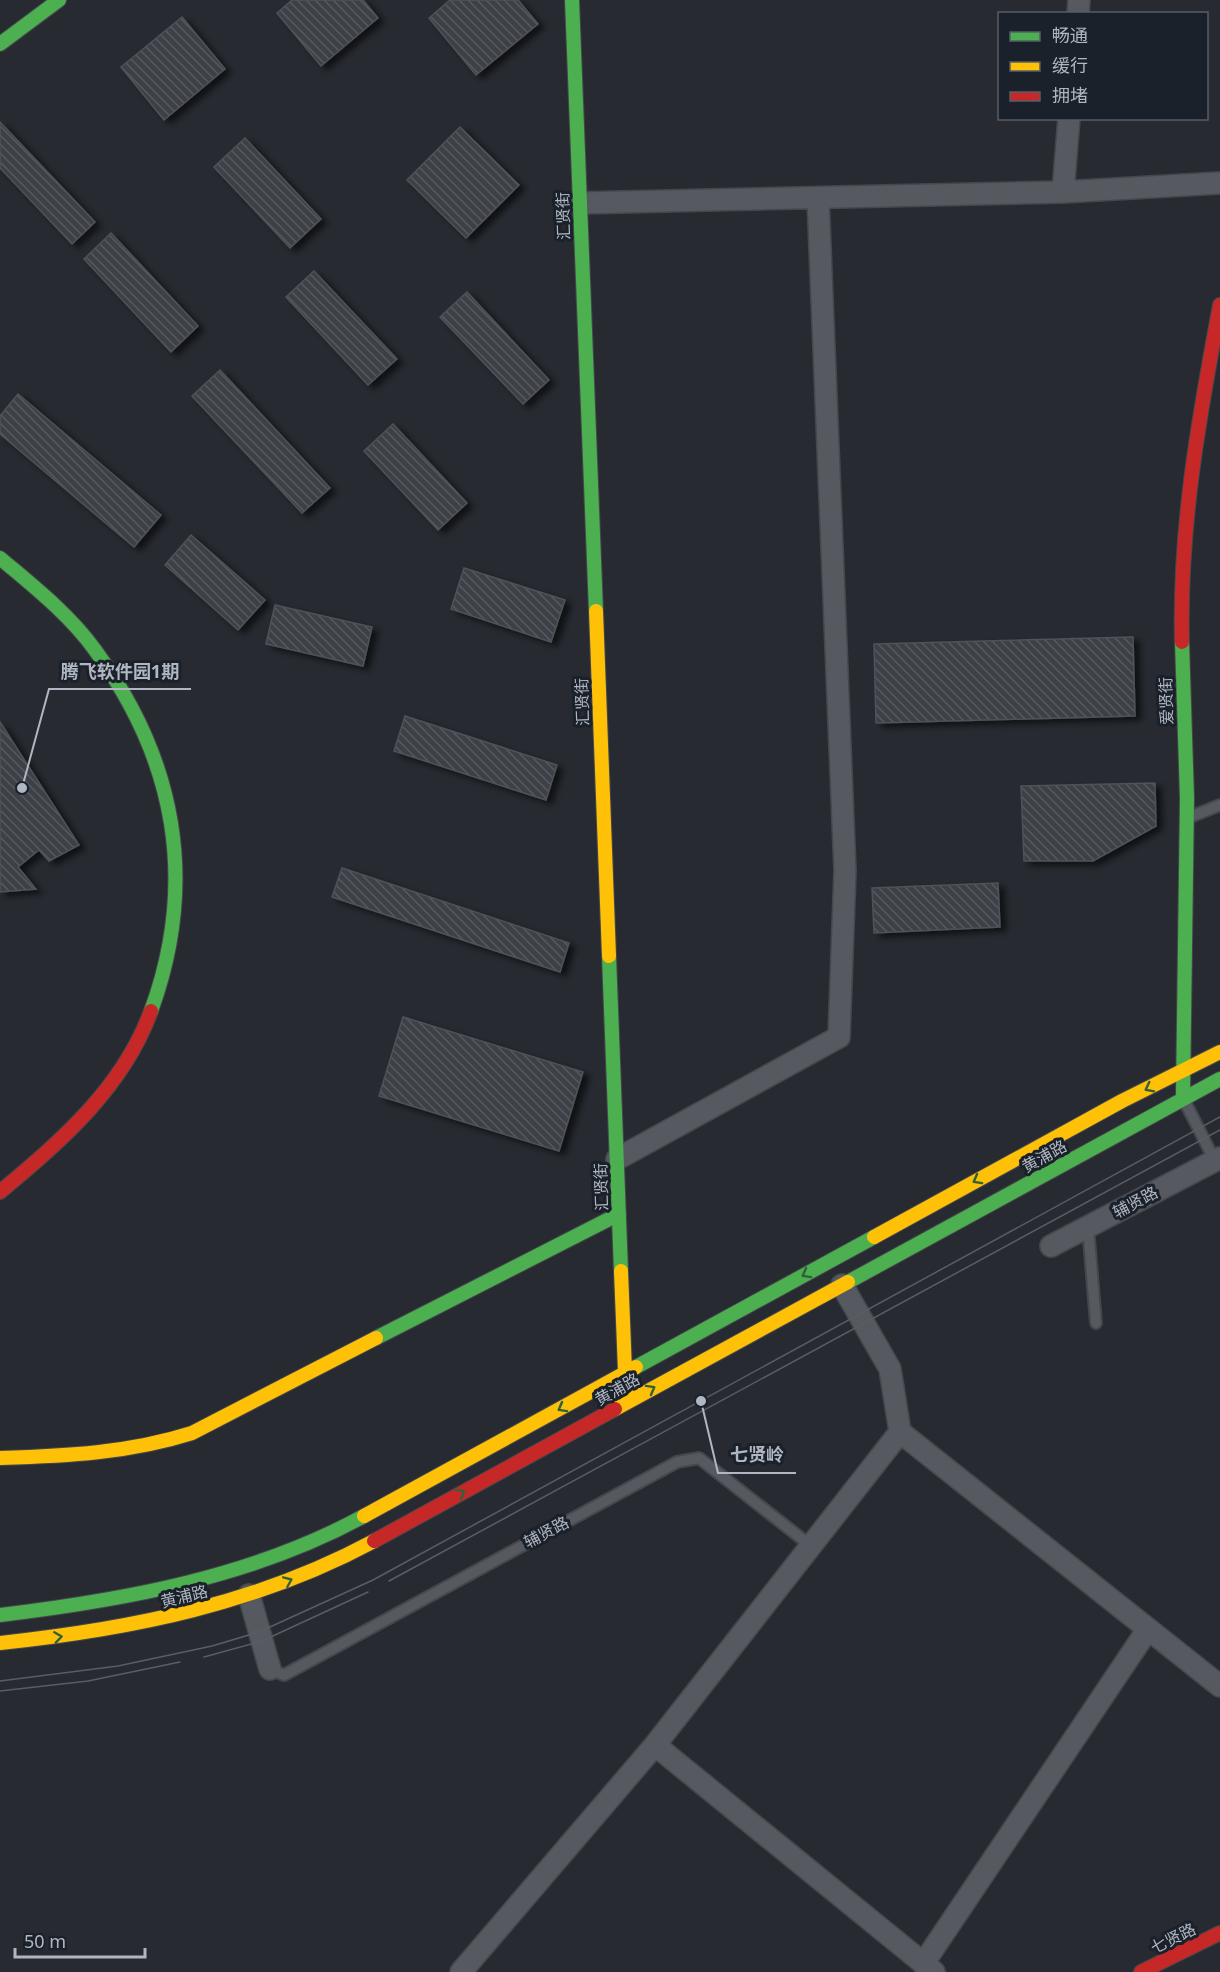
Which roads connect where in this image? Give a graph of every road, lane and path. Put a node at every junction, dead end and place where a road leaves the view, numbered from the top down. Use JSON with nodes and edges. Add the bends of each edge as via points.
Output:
{"nodes":[{"id":1,"x":59,"y":0,"type":"edge"},
{"id":2,"x":572,"y":0,"type":"edge"},
{"id":3,"x":0,"y":44,"type":"edge"},
{"id":4,"x":1069,"y":120,"type":"edge"},
{"id":5,"x":1220,"y":183,"type":"edge"},
{"id":6,"x":1063,"y":192,"type":"junction"},
{"id":7,"x":818,"y":198,"type":"junction"},
{"id":8,"x":579,"y":203,"type":"junction"},
{"id":9,"x":1220,"y":305,"type":"edge"},
{"id":10,"x":0,"y":558,"type":"edge"},
{"id":11,"x":1220,"y":806,"type":"edge"},
{"id":12,"x":1187,"y":818,"type":"junction"},
{"id":13,"x":1220,"y":1052,"type":"edge"},
{"id":14,"x":1183,"y":1071,"type":"junction"},
{"id":15,"x":1220,"y":1079,"type":"edge"},
{"id":16,"x":1183,"y":1099,"type":"junction"},
{"id":17,"x":617,"y":1159,"type":"junction"},
{"id":18,"x":1217,"y":1160,"type":"edge"},
{"id":19,"x":0,"y":1192,"type":"edge"},
{"id":20,"x":619,"y":1214,"type":"junction"},
{"id":21,"x":1088,"y":1227,"type":"junction"},
{"id":22,"x":1051,"y":1246,"type":"dead end"},
{"id":23,"x":842,"y":1285,"type":"junction"},
{"id":24,"x":1096,"y":1323,"type":"dead end"},
{"id":25,"x":625,"y":1373,"type":"junction"},
{"id":26,"x":627,"y":1402,"type":"junction"},
{"id":27,"x":900,"y":1432,"type":"junction"},
{"id":28,"x":0,"y":1458,"type":"edge"},
{"id":29,"x":811,"y":1546,"type":"junction"},
{"id":30,"x":249,"y":1595,"type":"junction"},
{"id":31,"x":0,"y":1615,"type":"edge"},
{"id":32,"x":1148,"y":1629,"type":"junction"},
{"id":33,"x":0,"y":1643,"type":"edge"},
{"id":34,"x":270,"y":1669,"type":"joint"},
{"id":35,"x":1220,"y":1686,"type":"edge"},
{"id":36,"x":655,"y":1745,"type":"junction"},
{"id":37,"x":1220,"y":1933,"type":"edge"},
{"id":38,"x":929,"y":1968,"type":"edge"},
{"id":39,"x":461,"y":1972,"type":"edge"},
{"id":40,"x":1141,"y":1972,"type":"edge"}],
"edges":[{"from":1,"to":3,"type":"main road"},
{"from":2,"to":8,"type":"main road","name":"汇贤街"},
{"from":4,"to":6,"type":"street"},
{"from":5,"to":6,"type":"street"},
{"from":6,"to":7,"type":"street"},
{"from":7,"to":8,"type":"street"},
{"from":7,"to":17,"type":"street","via":[[845,871],[839,1037]]},
{"from":8,"to":17,"type":"main road","name":"汇贤街"},
{"from":9,"to":12,"type":"main road","name":"爱贤街","via":[[1191,466],[1182,566],[1180,651]]},
{"from":10,"to":19,"type":"main road","via":[[61,613],[119,685],[153,756],[170,808],[178,882],[171,949],[151,1014],[135,1047],[93,1108]]},
{"from":11,"to":12,"type":"lane"},
{"from":12,"to":14,"type":"main road","name":"爱贤街"},
{"from":13,"to":14,"type":"main road","name":"黄浦路"},
{"from":14,"to":16,"type":"main road","name":"爱贤街"},
{"from":14,"to":25,"type":"main road","name":"黄浦路","one_way":true},
{"from":15,"to":16,"type":"main road","name":"黄浦路"},
{"from":16,"to":18,"type":"lane"},
{"from":16,"to":23,"type":"main road","name":"黄浦路"},
{"from":17,"to":20,"type":"main road","name":"汇贤街"},
{"from":18,"to":21,"type":"street","name":"辅贤路"},
{"from":20,"to":25,"type":"main road","name":"汇贤街"},
{"from":20,"to":28,"type":"main road","via":[[192,1433],[157,1446],[120,1452]]},
{"from":21,"to":22,"type":"street","name":"辅贤路"},
{"from":21,"to":24,"type":"lane"},
{"from":26,"to":23,"type":"main road","name":"黄浦路","one_way":true},
{"from":23,"to":27,"type":"street","via":[[890,1369]]},
{"from":25,"to":26,"type":"main road","name":"汇贤街"},
{"from":25,"to":31,"type":"main road","name":"黄浦路","one_way":true,"via":[[348,1525],[267,1560],[168,1590]]},
{"from":30,"to":26,"type":"main road","name":"黄浦路","one_way":true,"via":[[362,1547]]},
{"from":27,"to":29,"type":"street"},
{"from":27,"to":32,"type":"street"},
{"from":29,"to":34,"type":"lane","name":"辅贤路","via":[[699,1458],[677,1462],[284,1675]]},
{"from":29,"to":36,"type":"street"},
{"from":33,"to":30,"type":"main road","name":"黄浦路","one_way":true,"via":[[144,1623]]},
{"from":30,"to":34,"type":"street"},
{"from":32,"to":35,"type":"street"},
{"from":32,"to":38,"type":"street"},
{"from":36,"to":38,"type":"street"},
{"from":36,"to":39,"type":"street"},
{"from":37,"to":40,"type":"main road","name":"七贤路"}]}
